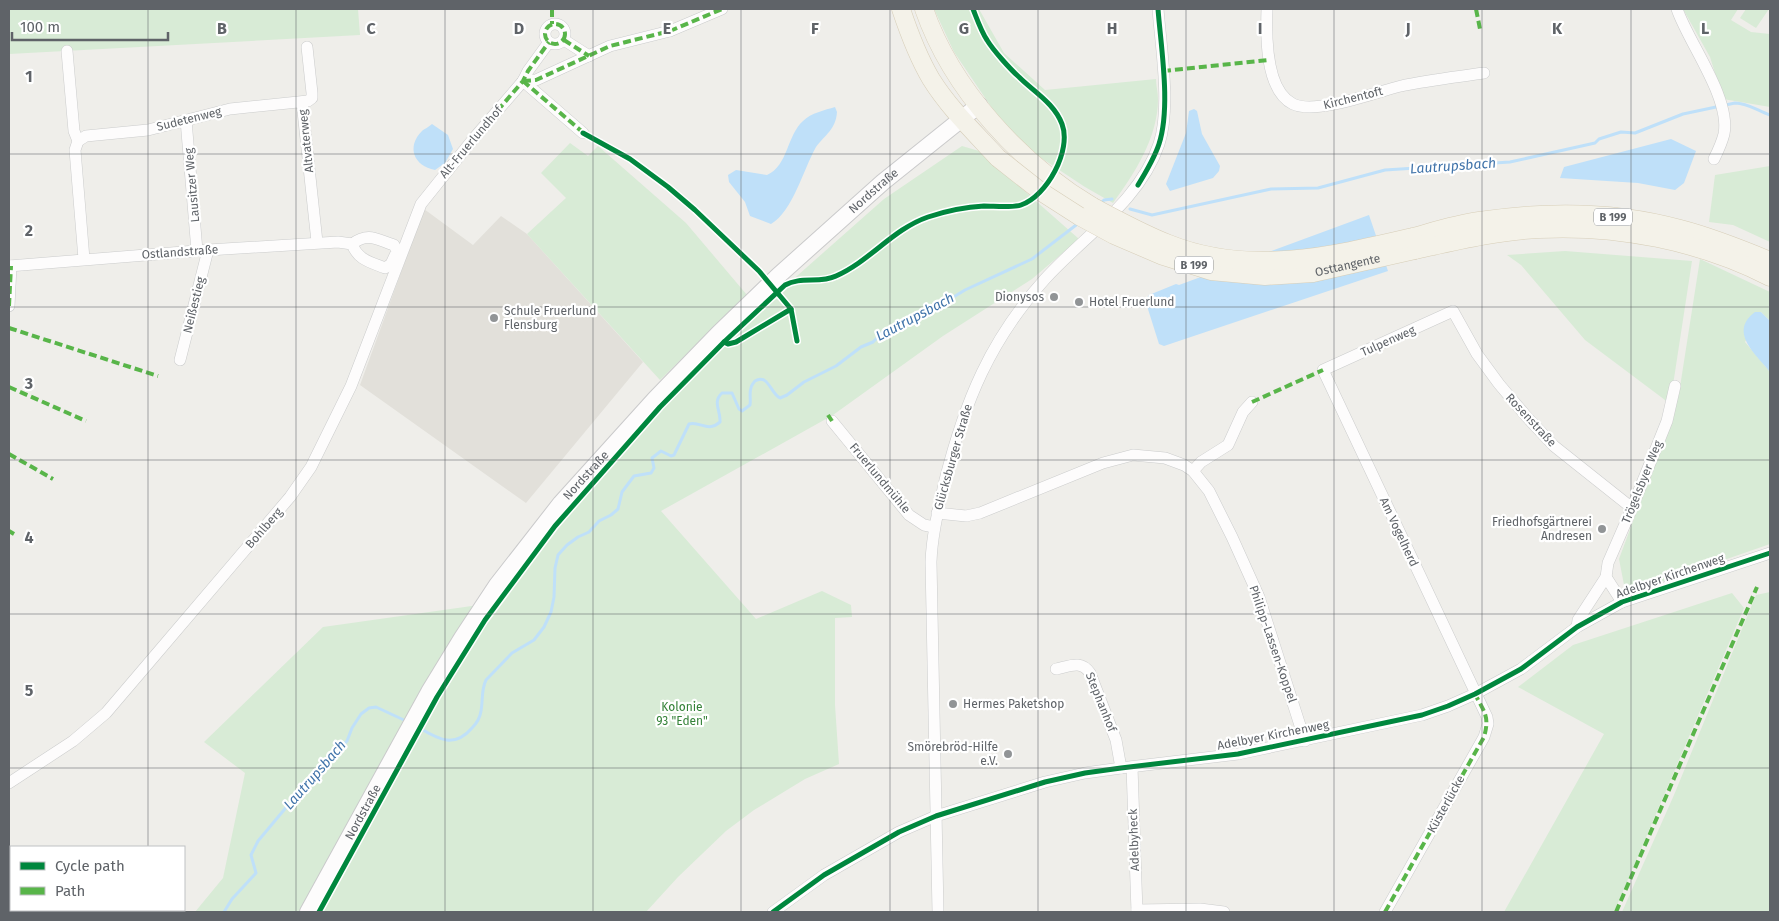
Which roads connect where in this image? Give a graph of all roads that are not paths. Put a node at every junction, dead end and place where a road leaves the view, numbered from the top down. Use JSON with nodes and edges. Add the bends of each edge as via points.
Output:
{"nodes":[{"id":1,"x":722,"y":9,"type":"edge"},
{"id":2,"x":901,"y":9,"type":"edge"},
{"id":3,"x":924,"y":9,"type":"edge"},
{"id":4,"x":1158,"y":9,"type":"edge"},
{"id":5,"x":1266,"y":9,"type":"edge"},
{"id":6,"x":1676,"y":9,"type":"edge"},
{"id":7,"x":564,"y":40,"type":"junction"},
{"id":8,"x":549,"y":42,"type":"junction"},
{"id":9,"x":307,"y":47,"type":"dead end"},
{"id":10,"x":67,"y":51,"type":"dead end"},
{"id":11,"x":589,"y":56,"type":"junction"},
{"id":12,"x":1484,"y":73,"type":"dead end"},
{"id":13,"x":524,"y":82,"type":"junction"},
{"id":14,"x":302,"y":102,"type":"junction"},
{"id":15,"x":979,"y":106,"type":"junction"},
{"id":16,"x":186,"y":120,"type":"junction"},
{"id":17,"x":963,"y":120,"type":"junction"},
{"id":18,"x":583,"y":133,"type":"dead end"},
{"id":19,"x":78,"y":141,"type":"junction"},
{"id":20,"x":1714,"y":159,"type":"dead end"},
{"id":21,"x":421,"y":204,"type":"joint"},
{"id":22,"x":317,"y":242,"type":"junction"},
{"id":23,"x":352,"y":244,"type":"junction"},
{"id":24,"x":1414,"y":244,"type":"junction"},
{"id":25,"x":203,"y":250,"type":"junction"},
{"id":26,"x":84,"y":259,"type":"junction"},
{"id":27,"x":397,"y":259,"type":"junction"},
{"id":28,"x":1770,"y":261,"type":"edge"},
{"id":29,"x":10,"y":266,"type":"edge"},
{"id":30,"x":1770,"y":277,"type":"edge"},
{"id":31,"x":9,"y":306,"type":"edge"},
{"id":32,"x":1453,"y":311,"type":"joint"},
{"id":33,"x":180,"y":360,"type":"dead end"},
{"id":34,"x":1323,"y":370,"type":"joint"},
{"id":35,"x":1675,"y":386,"type":"dead end"},
{"id":36,"x":1252,"y":402,"type":"dead end"},
{"id":37,"x":832,"y":421,"type":"dead end"},
{"id":38,"x":1193,"y":471,"type":"junction"},
{"id":39,"x":1632,"y":508,"type":"junction"},
{"id":40,"x":937,"y":513,"type":"junction"},
{"id":41,"x":934,"y":527,"type":"junction"},
{"id":42,"x":1770,"y":553,"type":"edge"},
{"id":43,"x":1606,"y":578,"type":"junction"},
{"id":44,"x":1622,"y":602,"type":"junction"},
{"id":45,"x":1577,"y":627,"type":"junction"},
{"id":46,"x":1056,"y":669,"type":"dead end"},
{"id":47,"x":1476,"y":694,"type":"junction"},
{"id":48,"x":1305,"y":741,"type":"junction"},
{"id":49,"x":1126,"y":768,"type":"junction"},
{"id":50,"x":9,"y":783,"type":"edge"},
{"id":51,"x":936,"y":816,"type":"junction"},
{"id":52,"x":1137,"y":911,"type":"edge"},
{"id":53,"x":308,"y":912,"type":"edge"},
{"id":54,"x":773,"y":912,"type":"edge"},
{"id":55,"x":938,"y":912,"type":"edge"},
{"id":56,"x":1224,"y":912,"type":"edge"},
{"id":57,"x":1385,"y":912,"type":"edge"}],
"edges":[{"from":1,"to":11,"type":"street","via":[[670,31],[610,46]]},
{"from":2,"to":17,"type":"main road","number":"B 199","via":[[911,40],[932,80]]},
{"from":3,"to":15,"type":"main road","number":"B 199","via":[[951,67]]},
{"from":4,"to":40,"type":"street","name":"Glücksburger Straße","via":[[1165,111],[1159,144],[1151,163],[1120,206],[1046,278],[994,347],[967,406]]},
{"from":5,"to":12,"type":"street","name":"Kirchentoft","via":[[1266,48],[1273,75],[1293,104],[1312,108],[1326,106],[1401,86]]},
{"from":6,"to":20,"type":"street","via":[[1720,101],[1724,132]]},
{"from":7,"to":8,"type":"street","via":[[557,44]]},
{"from":7,"to":8,"type":"street","name":"Alt-Fruerlundhof","via":[[564,29],[554,24],[545,32]]},
{"from":7,"to":11,"type":"street","name":"Alt-Fruerlundhof"},
{"from":8,"to":13,"type":"street","name":"Alt-Fruerlundhof"},
{"from":9,"to":14,"type":"street","name":"Altvaterweg","via":[[312,98]]},
{"from":10,"to":19,"type":"street","via":[[74,131]]},
{"from":11,"to":13,"type":"street","via":[[536,80]]},
{"from":13,"to":18,"type":"street"},
{"from":13,"to":21,"type":"street","name":"Alt-Fruerlundhof"},
{"from":14,"to":16,"type":"street","name":"Sudetenweg","via":[[230,109]]},
{"from":14,"to":22,"type":"street","name":"Altvaterweg"},
{"from":15,"to":17,"type":"main road","name":"Nordstraße"},
{"from":15,"to":24,"type":"main road","name":"Osttangente","number":"B 199","bridge":true,"via":[[1012,145],[1056,182],[1093,207],[1169,245],[1216,258],[1268,262]]},
{"from":16,"to":19,"type":"street","name":"Sudetenweg","via":[[148,130],[86,136]]},
{"from":16,"to":25,"type":"street","name":"Lausitzer Weg"},
{"from":17,"to":24,"type":"main road","name":"Osttangente","number":"B 199","bridge":true,"via":[[998,158],[1040,191],[1114,235],[1163,256],[1211,271],[1265,276],[1313,273]]},
{"from":17,"to":53,"type":"main road","name":"Nordstraße","via":[[883,182],[778,276],[655,399],[562,503],[497,585],[462,638]]},
{"from":19,"to":26,"type":"street"},
{"from":21,"to":27,"type":"street","name":"Bohlberg"},
{"from":22,"to":23,"type":"street","name":"Ostlandstraße"},
{"from":22,"to":25,"type":"street","name":"Ostlandstraße"},
{"from":23,"to":27,"type":"street","via":[[362,260],[385,268]]},
{"from":23,"to":27,"type":"street","name":"Ostlandstraße","via":[[369,236],[394,246]]},
{"from":24,"to":28,"type":"main road","name":"Osttangente","number":"B 199","via":[[1469,223],[1539,214],[1595,215],[1679,229]]},
{"from":24,"to":30,"type":"main road","name":"Osttangente","number":"B 199","via":[[1538,229],[1596,229],[1675,242]]},
{"from":25,"to":26,"type":"street","name":"Ostlandstraße"},
{"from":25,"to":33,"type":"street","name":"Neißestieg"},
{"from":26,"to":29,"type":"street","name":"Ostlandstraße"},
{"from":27,"to":50,"type":"street","name":"Bohlberg","via":[[351,386],[311,467],[290,497],[106,713],[73,741]]},
{"from":29,"to":31,"type":"street"},
{"from":32,"to":34,"type":"street","name":"Tulpenweg"},
{"from":32,"to":39,"type":"street","name":"Rosenstraße","via":[[1477,354],[1526,416],[1554,446]]},
{"from":34,"to":47,"type":"street","name":"Am Vogelherd"},
{"from":35,"to":39,"type":"street","name":"Trögelsbyer Weg","via":[[1667,421]]},
{"from":36,"to":38,"type":"street","via":[[1243,412],[1228,445]]},
{"from":37,"to":41,"type":"street","name":"Fruerlundmühle","via":[[909,515],[924,525]]},
{"from":38,"to":40,"type":"street","name":"Philipp-Lassen-Koppel","via":[[1165,458],[1133,455],[1103,463],[980,513],[966,516]]},
{"from":38,"to":48,"type":"street","name":"Philipp-Lassen-Koppel","via":[[1209,491],[1259,597]]},
{"from":39,"to":43,"type":"street","name":"Trögelsbyer Weg","via":[[1608,563]]},
{"from":40,"to":41,"type":"street","name":"Glücksburger Straße"},
{"from":41,"to":51,"type":"street","name":"Glücksburger Straße","via":[[931,598]]},
{"from":42,"to":44,"type":"street","name":"Adelbyer Kirchenweg"},
{"from":43,"to":44,"type":"street"},
{"from":43,"to":45,"type":"street","name":"Trögelsbyer Weg","via":[[1578,620]]},
{"from":44,"to":45,"type":"street","name":"Adelbyer Kirchenweg"},
{"from":45,"to":47,"type":"street","name":"Adelbyer Kirchenweg","via":[[1521,669]]},
{"from":46,"to":49,"type":"street","name":"Stephanhof","via":[[1080,664],[1086,666]]},
{"from":47,"to":48,"type":"street","name":"Adelbyer Kirchenweg","via":[[1422,715]]},
{"from":47,"to":57,"type":"street","name":"Küsterlücke","via":[[1487,717],[1484,737]]},
{"from":48,"to":49,"type":"street","name":"Adelbyer Kirchenweg","via":[[1238,754]]},
{"from":49,"to":51,"type":"street","name":"Adelbyer Kirchenweg","via":[[1045,782]]},
{"from":49,"to":52,"type":"street","name":"Adelbyheck"},
{"from":51,"to":54,"type":"street","name":"Adelbyer Kirchenweg","via":[[861,853]]},
{"from":51,"to":55,"type":"street","name":"Glücksburger Straße"},
{"from":52,"to":56,"type":"street","via":[[1200,909]]}]}
